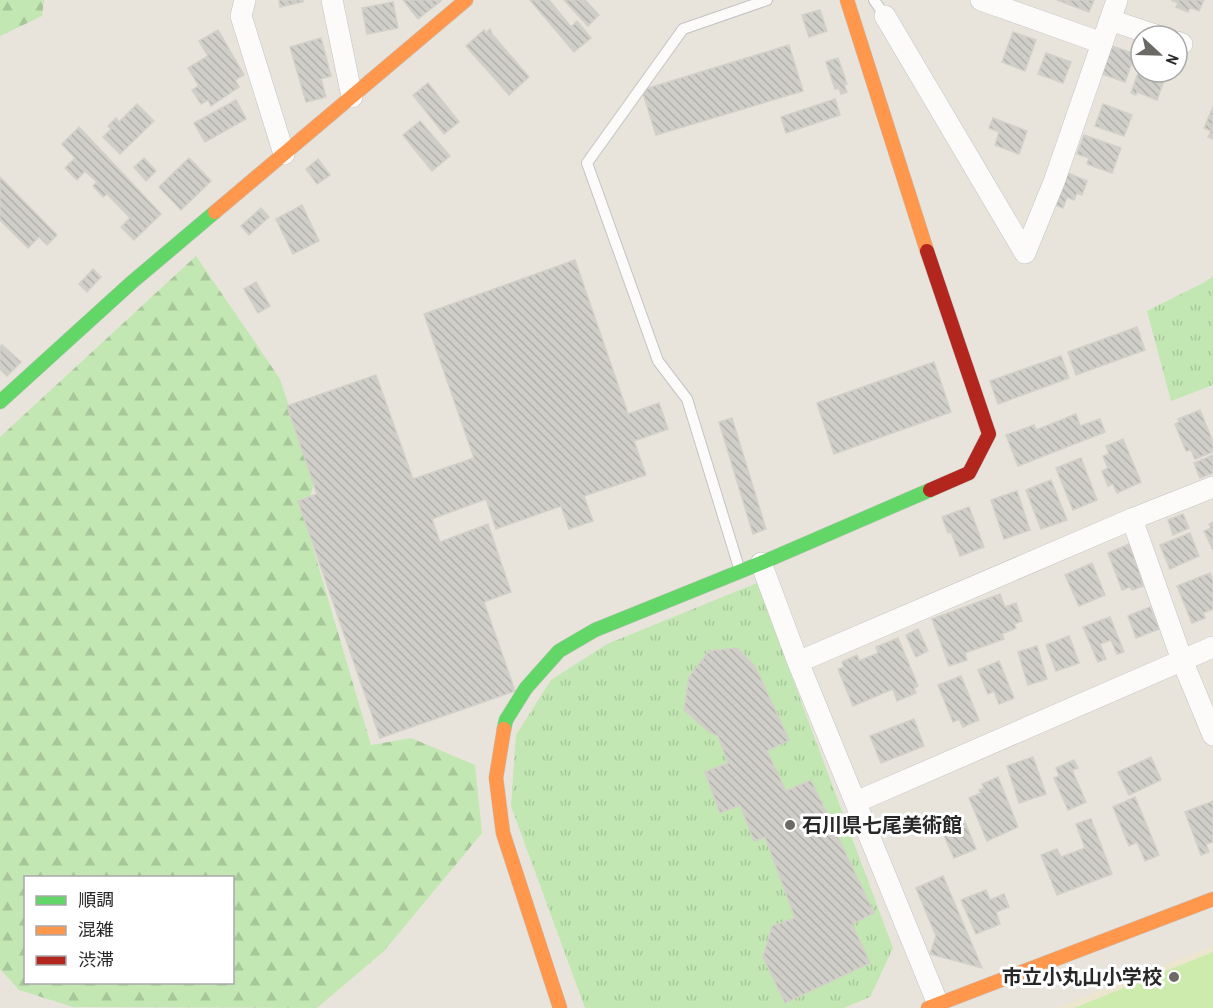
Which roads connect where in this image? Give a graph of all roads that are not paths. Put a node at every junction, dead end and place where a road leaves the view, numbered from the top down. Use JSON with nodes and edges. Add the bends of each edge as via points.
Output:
{"nodes":[{"id":1,"x":245,"y":0,"type":"edge"},
{"id":2,"x":332,"y":0,"type":"edge"},
{"id":3,"x":466,"y":0,"type":"edge"},
{"id":4,"x":767,"y":0,"type":"edge"},
{"id":5,"x":847,"y":0,"type":"edge"},
{"id":6,"x":981,"y":0,"type":"edge"},
{"id":7,"x":1117,"y":0,"type":"edge"},
{"id":8,"x":879,"y":8,"type":"edge"},
{"id":9,"x":1110,"y":20,"type":"junction"},
{"id":10,"x":1129,"y":26,"type":"edge"},
{"id":11,"x":1102,"y":43,"type":"junction"},
{"id":12,"x":352,"y":97,"type":"junction"},
{"id":13,"x":284,"y":154,"type":"junction"},
{"id":14,"x":0,"y":402,"type":"edge"},
{"id":15,"x":1213,"y":487,"type":"edge"},
{"id":16,"x":1132,"y":519,"type":"junction"},
{"id":17,"x":761,"y":563,"type":"junction"},
{"id":18,"x":740,"y":572,"type":"junction"},
{"id":19,"x":1213,"y":647,"type":"edge"},
{"id":20,"x":1182,"y":660,"type":"junction"},
{"id":21,"x":798,"y":662,"type":"junction"},
{"id":22,"x":1213,"y":735,"type":"edge"},
{"id":23,"x":856,"y":802,"type":"junction"},
{"id":24,"x":1213,"y":899,"type":"edge"},
{"id":25,"x":933,"y":1006,"type":"edge"},
{"id":26,"x":560,"y":1008,"type":"edge"}],
"edges":[{"from":1,"to":13,"type":"street","via":[[242,16]]},
{"from":2,"to":12,"type":"street"},
{"from":3,"to":12,"type":"street"},
{"from":4,"to":18,"type":"lane","via":[[682,29],[587,163],[658,361],[687,399]]},
{"from":5,"to":17,"type":"street","via":[[989,435],[969,473]]},
{"from":6,"to":11,"type":"street"},
{"from":7,"to":9,"type":"street"},
{"from":8,"to":11,"type":"street","via":[[1025,253]]},
{"from":9,"to":10,"type":"street"},
{"from":9,"to":11,"type":"street"},
{"from":12,"to":13,"type":"street"},
{"from":13,"to":14,"type":"street","via":[[131,283]]},
{"from":15,"to":16,"type":"street"},
{"from":16,"to":20,"type":"street"},
{"from":16,"to":21,"type":"street"},
{"from":17,"to":18,"type":"street"},
{"from":17,"to":21,"type":"street"},
{"from":18,"to":26,"type":"street","via":[[596,630],[559,651],[526,688],[506,720],[496,778],[503,833]]},
{"from":19,"to":20,"type":"street"},
{"from":20,"to":22,"type":"street"},
{"from":20,"to":23,"type":"street"},
{"from":21,"to":23,"type":"street"},
{"from":23,"to":25,"type":"street"},
{"from":24,"to":25,"type":"street"}]}
